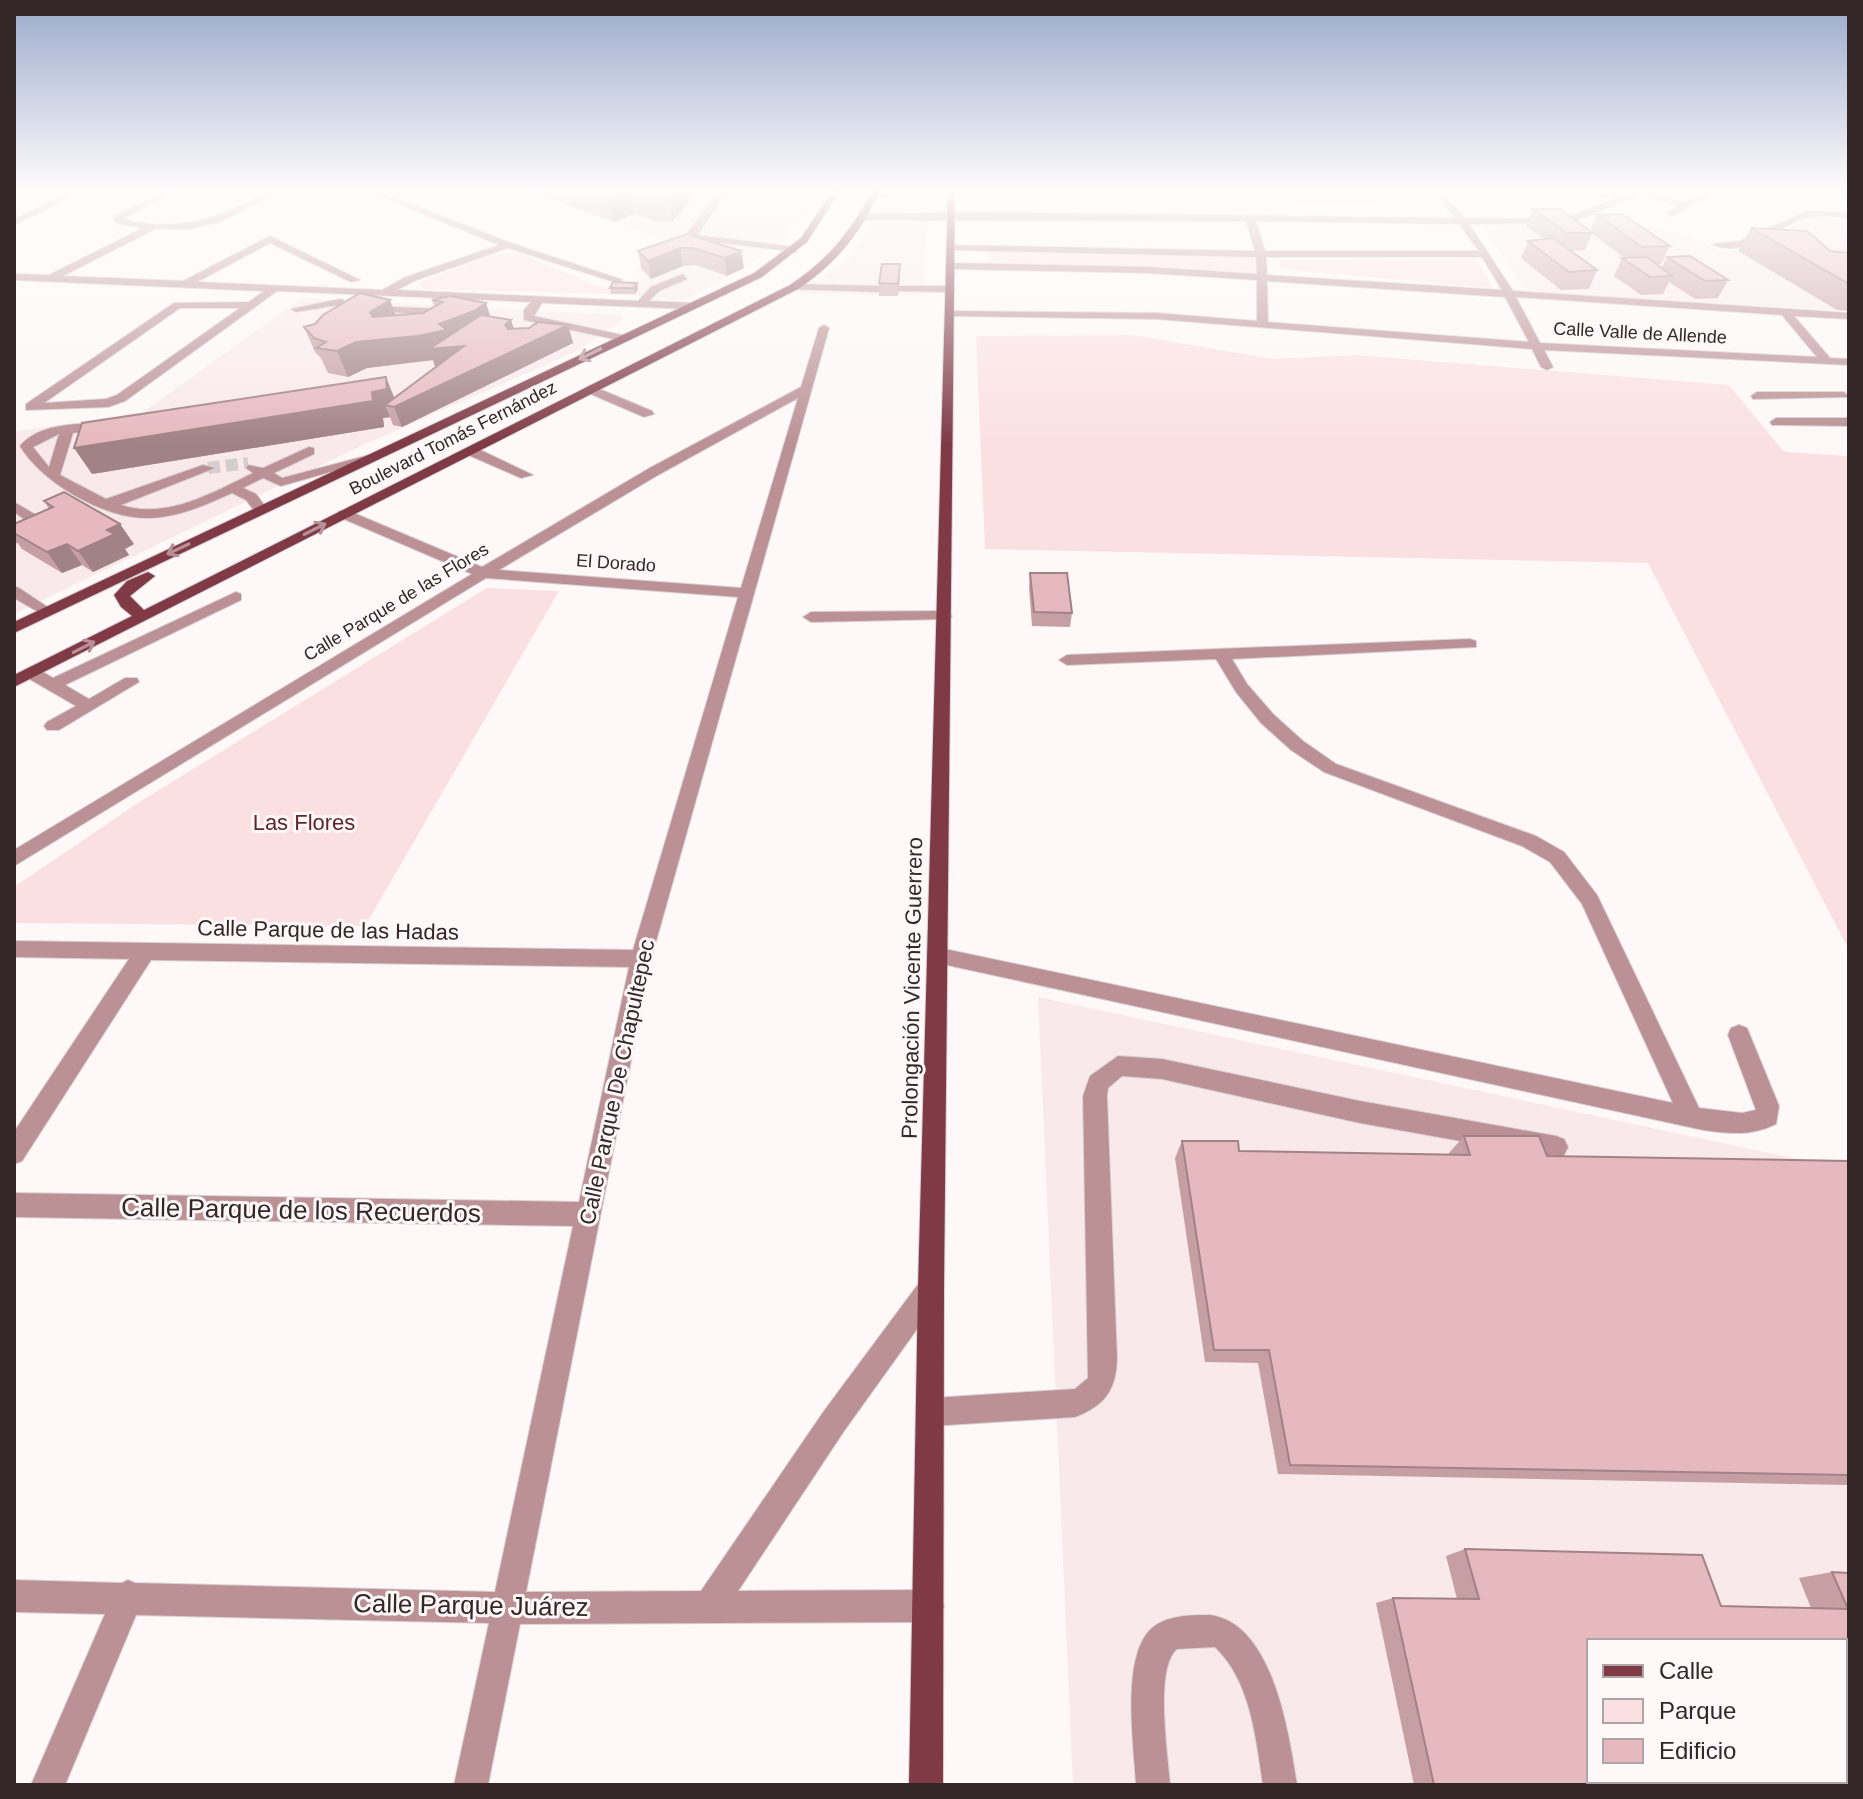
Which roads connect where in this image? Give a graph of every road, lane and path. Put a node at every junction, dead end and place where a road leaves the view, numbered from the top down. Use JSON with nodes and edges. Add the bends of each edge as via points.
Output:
{"nodes":[{"id":1,"x":55,"y":275,"type":"edge"},
{"id":2,"x":202,"y":275,"type":"edge"},
{"id":3,"x":345,"y":275,"type":"edge"},
{"id":4,"x":422,"y":275,"type":"edge"},
{"id":5,"x":602,"y":275,"type":"edge"},
{"id":6,"x":758,"y":275,"type":"edge"},
{"id":7,"x":811,"y":275,"type":"edge"},
{"id":8,"x":950,"y":275,"type":"edge"},
{"id":9,"x":1219,"y":275,"type":"edge"},
{"id":10,"x":1262,"y":275,"type":"edge"},
{"id":11,"x":1498,"y":275,"type":"edge"},
{"id":12,"x":14,"y":277,"type":"edge"},
{"id":13,"x":683,"y":277,"type":"dead end"},
{"id":14,"x":49,"y":278,"type":"junction"},
{"id":15,"x":1262,"y":278,"type":"junction"},
{"id":16,"x":355,"y":280,"type":"dead end"},
{"id":17,"x":618,"y":280,"type":"edge"},
{"id":18,"x":185,"y":284,"type":"junction"},
{"id":19,"x":794,"y":287,"type":"junction"},
{"id":20,"x":275,"y":288,"type":"junction"},
{"id":21,"x":880,"y":289,"type":"edge"},
{"id":22,"x":899,"y":289,"type":"edge"},
{"id":23,"x":950,"y":289,"type":"junction"},
{"id":24,"x":317,"y":290,"type":"junction"},
{"id":25,"x":350,"y":292,"type":"junction"},
{"id":26,"x":384,"y":293,"type":"junction"},
{"id":27,"x":1510,"y":296,"type":"junction"},
{"id":28,"x":499,"y":299,"type":"junction"},
{"id":29,"x":539,"y":300,"type":"junction"},
{"id":30,"x":340,"y":302,"type":"junction"},
{"id":31,"x":593,"y":302,"type":"junction"},
{"id":32,"x":642,"y":302,"type":"junction"},
{"id":33,"x":253,"y":305,"type":"junction"},
{"id":34,"x":692,"y":306,"type":"junction"},
{"id":35,"x":949,"y":313,"type":"junction"},
{"id":36,"x":1786,"y":313,"type":"junction"},
{"id":37,"x":1849,"y":316,"type":"edge"},
{"id":38,"x":1263,"y":324,"type":"junction"},
{"id":39,"x":651,"y":325,"type":"junction"},
{"id":40,"x":824,"y":328,"type":"dead end"},
{"id":41,"x":623,"y":338,"type":"junction"},
{"id":42,"x":1536,"y":346,"type":"junction"},
{"id":43,"x":1827,"y":361,"type":"junction"},
{"id":44,"x":1849,"y":362,"type":"edge"},
{"id":45,"x":1547,"y":367,"type":"dead end"},
{"id":46,"x":590,"y":389,"type":"junction"},
{"id":47,"x":804,"y":390,"type":"junction"},
{"id":48,"x":1757,"y":396,"type":"dead end"},
{"id":49,"x":1847,"y":398,"type":"edge"},
{"id":50,"x":648,"y":414,"type":"dead end"},
{"id":51,"x":1776,"y":422,"type":"dead end"},
{"id":52,"x":1849,"y":422,"type":"edge"},
{"id":53,"x":114,"y":425,"type":"edge"},
{"id":54,"x":67,"y":431,"type":"junction"},
{"id":55,"x":309,"y":451,"type":"dead end"},
{"id":56,"x":471,"y":451,"type":"junction"},
{"id":57,"x":377,"y":456,"type":"junction"},
{"id":58,"x":208,"y":468,"type":"tunnel mouth"},
{"id":59,"x":253,"y":468,"type":"junction"},
{"id":60,"x":54,"y":475,"type":"junction"},
{"id":61,"x":526,"y":475,"type":"dead end"},
{"id":62,"x":281,"y":482,"type":"junction"},
{"id":63,"x":230,"y":487,"type":"junction"},
{"id":64,"x":251,"y":497,"type":"junction"},
{"id":65,"x":110,"y":504,"type":"junction"},
{"id":66,"x":14,"y":506,"type":"edge"},
{"id":67,"x":261,"y":510,"type":"junction"},
{"id":68,"x":344,"y":514,"type":"junction"},
{"id":69,"x":14,"y":540,"type":"edge"},
{"id":70,"x":483,"y":573,"type":"junction"},
{"id":71,"x":14,"y":591,"type":"edge"},
{"id":72,"x":747,"y":593,"type":"junction"},
{"id":73,"x":236,"y":597,"type":"dead end"},
{"id":74,"x":47,"y":612,"type":"junction"},
{"id":75,"x":944,"y":616,"type":"junction"},
{"id":76,"x":143,"y":617,"type":"junction"},
{"id":77,"x":811,"y":617,"type":"dead end"},
{"id":78,"x":14,"y":628,"type":"edge"},
{"id":79,"x":1470,"y":644,"type":"dead end"},
{"id":80,"x":1221,"y":654,"type":"junction"},
{"id":81,"x":1067,"y":660,"type":"dead end"},
{"id":82,"x":32,"y":673,"type":"junction"},
{"id":83,"x":14,"y":682,"type":"edge"},
{"id":84,"x":131,"y":682,"type":"dead end"},
{"id":85,"x":52,"y":685,"type":"junction"},
{"id":86,"x":89,"y":706,"type":"junction"},
{"id":87,"x":53,"y":726,"type":"dead end"},
{"id":88,"x":14,"y":859,"type":"edge"},
{"id":89,"x":14,"y":949,"type":"edge"},
{"id":90,"x":145,"y":952,"type":"junction"},
{"id":91,"x":940,"y":956,"type":"junction"},
{"id":92,"x":641,"y":959,"type":"junction"},
{"id":93,"x":1739,"y":1035,"type":"dead end"},
{"id":94,"x":1691,"y":1117,"type":"junction"},
{"id":95,"x":1556,"y":1147,"type":"dead end"},
{"id":96,"x":14,"y":1153,"type":"edge"},
{"id":97,"x":14,"y":1205,"type":"edge"},
{"id":98,"x":588,"y":1214,"type":"junction"},
{"id":99,"x":931,"y":1288,"type":"junction"},
{"id":100,"x":932,"y":1412,"type":"junction"},
{"id":101,"x":14,"y":1596,"type":"edge"},
{"id":102,"x":128,"y":1596,"type":"junction"},
{"id":103,"x":710,"y":1606,"type":"junction"},
{"id":104,"x":928,"y":1606,"type":"junction"},
{"id":105,"x":507,"y":1608,"type":"junction"},
{"id":106,"x":48,"y":1785,"type":"edge"},
{"id":107,"x":471,"y":1785,"type":"edge"},
{"id":108,"x":926,"y":1785,"type":"edge"},
{"id":109,"x":1153,"y":1785,"type":"edge"},
{"id":110,"x":1280,"y":1785,"type":"edge"}],
"edges":[{"from":1,"to":14,"type":"street"},
{"from":2,"to":18,"type":"street"},
{"from":3,"to":16,"type":"street"},
{"from":4,"to":26,"type":"street"},
{"from":5,"to":17,"type":"street"},
{"from":6,"to":34,"type":"main road","name":"Boulevard Tomás Fernández"},
{"from":7,"to":19,"type":"main road","name":"Boulevard Tomás Fernández"},
{"from":8,"to":23,"type":"main road","name":"Prolongación Vicente Guerrero"},
{"from":9,"to":15,"type":"street"},
{"from":10,"to":15,"type":"street"},
{"from":11,"to":27,"type":"street"},
{"from":12,"to":14,"type":"street"},
{"from":13,"to":32,"type":"street","via":[[655,289]]},
{"from":14,"to":18,"type":"street"},
{"from":15,"to":27,"type":"street"},
{"from":15,"to":38,"type":"street"},
{"from":18,"to":20,"type":"street"},
{"from":19,"to":21,"type":"street"},
{"from":19,"to":46,"type":"main road","name":"Boulevard Tomás Fernández"},
{"from":20,"to":24,"type":"street"},
{"from":20,"to":33,"type":"street"},
{"from":22,"to":23,"type":"street"},
{"from":23,"to":35,"type":"main road","name":"Prolongación Vicente Guerrero"},
{"from":24,"to":25,"type":"street"},
{"from":24,"to":30,"type":"street","via":[[296,309]]},
{"from":25,"to":26,"type":"street"},
{"from":25,"to":30,"type":"street"},
{"from":26,"to":28,"type":"street"},
{"from":27,"to":36,"type":"street"},
{"from":27,"to":42,"type":"street"},
{"from":28,"to":29,"type":"street"},
{"from":28,"to":30,"type":"street","via":[[466,310],[429,313]]},
{"from":29,"to":31,"type":"street"},
{"from":29,"to":41,"type":"street","via":[[528,318]]},
{"from":31,"to":32,"type":"street"},
{"from":31,"to":39,"type":"street","via":[[636,311]]},
{"from":32,"to":34,"type":"street"},
{"from":33,"to":33,"type":"street","via":[[178,305],[30,407],[121,398]]},
{"from":34,"to":39,"type":"main road","name":"Boulevard Tomás Fernández"},
{"from":34,"to":46,"type":"main road","via":[[701,315],[696,323],[617,364]]},
{"from":35,"to":38,"type":"street","name":"Calle Valle de Allende"},
{"from":35,"to":75,"type":"main road","name":"Prolongación Vicente Guerrero"},
{"from":36,"to":37,"type":"street"},
{"from":36,"to":43,"type":"street"},
{"from":38,"to":42,"type":"street","name":"Calle Valle de Allende"},
{"from":39,"to":41,"type":"main road","name":"Boulevard Tomás Fernández"},
{"from":40,"to":47,"type":"street","name":"Calle Parque De Chapultepec"},
{"from":41,"to":57,"type":"main road","name":"Boulevard Tomás Fernández","one_way":true},
{"from":42,"to":43,"type":"street","name":"Calle Valle de Allende"},
{"from":42,"to":45,"type":"street"},
{"from":43,"to":44,"type":"street","name":"Calle Valle de Allende"},
{"from":46,"to":50,"type":"street"},
{"from":46,"to":56,"type":"main road","name":"Boulevard Tomás Fernández"},
{"from":47,"to":70,"type":"street","name":"Calle Parque de las Flores"},
{"from":47,"to":72,"type":"street","name":"Calle Parque De Chapultepec"},
{"from":48,"to":49,"type":"street"},
{"from":51,"to":52,"type":"street"},
{"from":53,"to":54,"type":"street"},
{"from":54,"to":60,"type":"street"},
{"from":54,"to":60,"type":"street","via":[[38,436],[26,446]]},
{"from":55,"to":59,"type":"street"},
{"from":56,"to":61,"type":"street"},
{"from":56,"to":68,"type":"main road","name":"Boulevard Tomás Fernández"},
{"from":57,"to":62,"type":"street"},
{"from":57,"to":67,"type":"main road","name":"Boulevard Tomás Fernández"},
{"from":58,"to":65,"type":"street"},
{"from":59,"to":62,"type":"street"},
{"from":59,"to":63,"type":"street"},
{"from":60,"to":65,"type":"street","via":[[64,485]]},
{"from":62,"to":64,"type":"street"},
{"from":63,"to":64,"type":"street"},
{"from":63,"to":65,"type":"street","via":[[165,513],[136,513]]},
{"from":64,"to":67,"type":"street"},
{"from":66,"to":69,"type":"street","via":[[38,527]]},
{"from":67,"to":74,"type":"main road","name":"Boulevard Tomás Fernández","one_way":true},
{"from":67,"to":76,"type":"main road","via":[[231,535],[125,590],[123,600]]},
{"from":68,"to":70,"type":"street","name":"El Dorado"},
{"from":76,"to":68,"type":"main road","name":"Boulevard Tomás Fernández","one_way":true},
{"from":70,"to":72,"type":"street","name":"El Dorado"},
{"from":70,"to":88,"type":"street","name":"Calle Parque de las Flores"},
{"from":71,"to":74,"type":"street"},
{"from":72,"to":92,"type":"street","name":"Calle Parque De Chapultepec"},
{"from":73,"to":85,"type":"street"},
{"from":74,"to":78,"type":"main road","name":"Boulevard Tomás Fernández"},
{"from":75,"to":77,"type":"street"},
{"from":75,"to":91,"type":"main road","name":"Prolongación Vicente Guerrero"},
{"from":82,"to":76,"type":"main road","name":"Boulevard Tomás Fernández","one_way":true},
{"from":79,"to":80,"type":"street"},
{"from":80,"to":81,"type":"street"},
{"from":80,"to":94,"type":"street","via":[[1246,694],[1309,756],[1529,841],[1557,857],[1590,900]]},
{"from":82,"to":83,"type":"main road","name":"Boulevard Tomás Fernández"},
{"from":82,"to":85,"type":"street"},
{"from":84,"to":86,"type":"street"},
{"from":85,"to":86,"type":"street"},
{"from":86,"to":87,"type":"street"},
{"from":89,"to":90,"type":"street","name":"Calle Parque de las Hadas"},
{"from":90,"to":92,"type":"street","name":"Calle Parque de las Hadas"},
{"from":90,"to":96,"type":"street"},
{"from":91,"to":94,"type":"street"},
{"from":91,"to":99,"type":"main road","name":"Prolongación Vicente Guerrero"},
{"from":92,"to":98,"type":"street","name":"Calle Parque De Chapultepec"},
{"from":93,"to":94,"type":"street","via":[[1768,1116],[1738,1124]]},
{"from":95,"to":100,"type":"street","via":[[1162,1069],[1118,1066],[1098,1083],[1095,1096],[1103,1350],[1099,1388],[1090,1399],[1075,1403]]},
{"from":97,"to":98,"type":"street","name":"Calle Parque de los Recuerdos"},
{"from":98,"to":105,"type":"street","name":"Calle Parque De Chapultepec"},
{"from":99,"to":100,"type":"main road","name":"Prolongación Vicente Guerrero"},
{"from":99,"to":103,"type":"street"},
{"from":100,"to":104,"type":"main road","name":"Prolongación Vicente Guerrero"},
{"from":101,"to":102,"type":"street","name":"Calle Parque Juárez"},
{"from":102,"to":105,"type":"street","name":"Calle Parque Juárez"},
{"from":102,"to":106,"type":"street"},
{"from":103,"to":104,"type":"street","name":"Calle Parque Juárez"},
{"from":103,"to":105,"type":"street","name":"Calle Parque Juárez"},
{"from":104,"to":108,"type":"main road","name":"Prolongación Vicente Guerrero"},
{"from":105,"to":107,"type":"street","name":"Calle Parque De Chapultepec"},
{"from":109,"to":110,"type":"street","via":[[1150,1672],[1155,1650],[1165,1637],[1180,1632],[1216,1630],[1229,1636],[1241,1652],[1257,1685]]}]}
